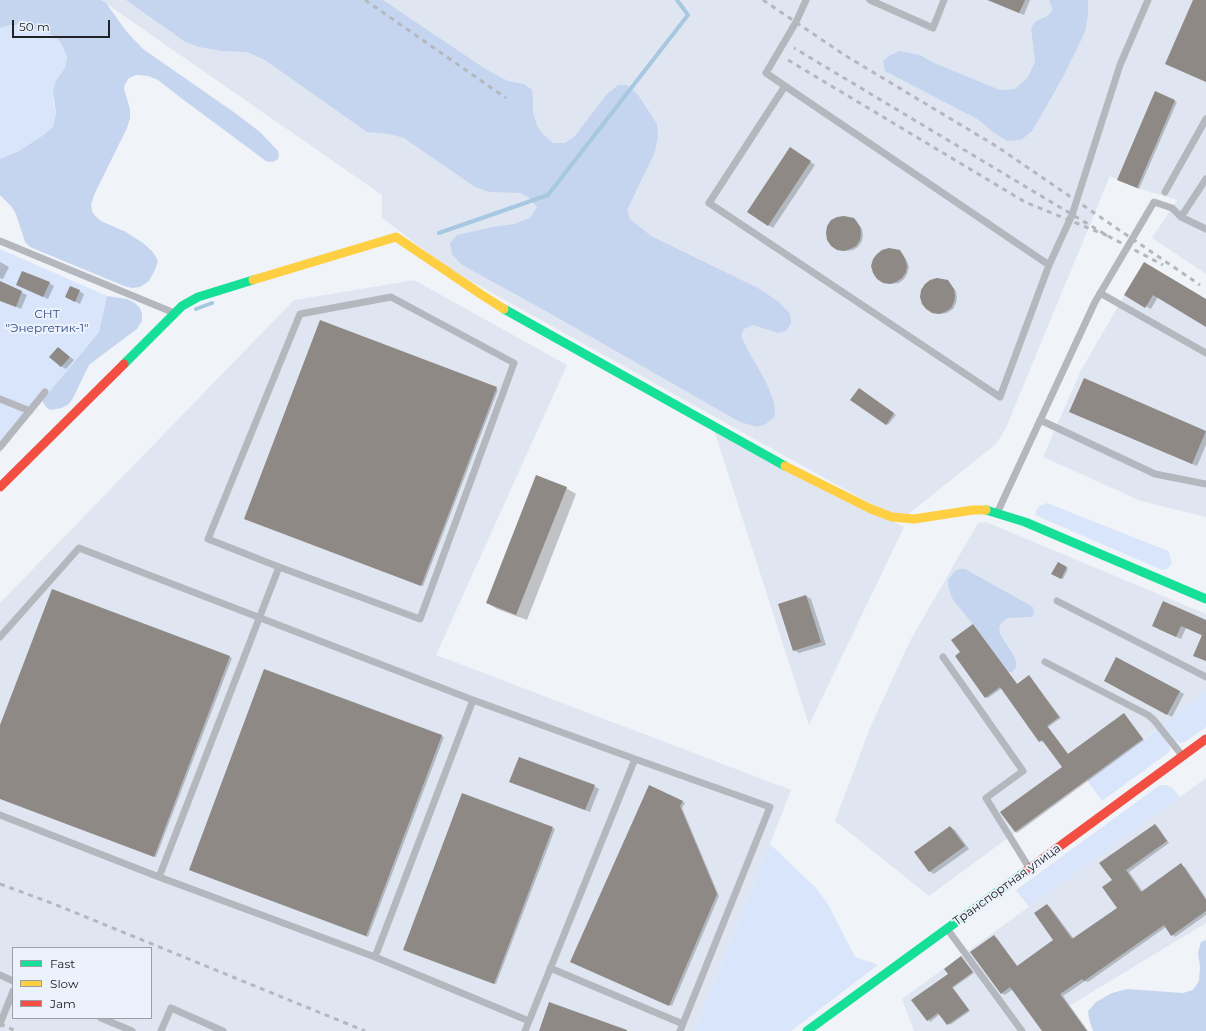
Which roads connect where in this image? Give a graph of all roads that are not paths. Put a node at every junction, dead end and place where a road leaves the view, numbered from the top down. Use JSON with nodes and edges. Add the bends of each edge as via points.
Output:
{"nodes":[{"id":1,"x":806,"y":0,"type":"edge"},
{"id":2,"x":870,"y":0,"type":"edge"},
{"id":3,"x":944,"y":0,"type":"edge"},
{"id":4,"x":1148,"y":0,"type":"edge"},
{"id":5,"x":785,"y":86,"type":"junction"},
{"id":6,"x":1206,"y":119,"type":"edge"},
{"id":7,"x":1206,"y":179,"type":"edge"},
{"id":8,"x":1165,"y":192,"type":"dead end"},
{"id":9,"x":1181,"y":217,"type":"junction"},
{"id":10,"x":1206,"y":229,"type":"edge"},
{"id":11,"x":0,"y":242,"type":"edge"},
{"id":12,"x":1049,"y":265,"type":"junction"},
{"id":13,"x":1100,"y":293,"type":"junction"},
{"id":14,"x":174,"y":313,"type":"junction"},
{"id":15,"x":1206,"y":353,"type":"edge"},
{"id":16,"x":45,"y":392,"type":"dead end"},
{"id":17,"x":0,"y":399,"type":"edge"},
{"id":18,"x":30,"y":411,"type":"junction"},
{"id":19,"x":1040,"y":420,"type":"junction"},
{"id":20,"x":0,"y":447,"type":"edge"},
{"id":21,"x":1206,"y":484,"type":"edge"},
{"id":22,"x":0,"y":487,"type":"edge"},
{"id":23,"x":998,"y":513,"type":"junction"},
{"id":24,"x":279,"y":567,"type":"junction"},
{"id":25,"x":1206,"y":599,"type":"edge"},
{"id":26,"x":1057,"y":601,"type":"dead end"},
{"id":27,"x":259,"y":617,"type":"junction"},
{"id":28,"x":0,"y":637,"type":"edge"},
{"id":29,"x":943,"y":657,"type":"dead end"},
{"id":30,"x":1044,"y":662,"type":"dead end"},
{"id":31,"x":1206,"y":677,"type":"edge"},
{"id":32,"x":473,"y":700,"type":"junction"},
{"id":33,"x":1206,"y":739,"type":"edge"},
{"id":34,"x":1182,"y":756,"type":"junction"},
{"id":35,"x":635,"y":759,"type":"junction"},
{"id":36,"x":0,"y":815,"type":"edge"},
{"id":37,"x":1030,"y":868,"type":"junction"},
{"id":38,"x":159,"y":877,"type":"junction"},
{"id":39,"x":947,"y":929,"type":"junction"},
{"id":40,"x":374,"y":957,"type":"junction"},
{"id":41,"x":550,"y":968,"type":"junction"},
{"id":42,"x":0,"y":975,"type":"edge"},
{"id":43,"x":12,"y":981,"type":"edge"},
{"id":44,"x":12,"y":994,"type":"edge"},
{"id":45,"x":103,"y":1019,"type":"edge"},
{"id":46,"x":529,"y":1021,"type":"junction"},
{"id":47,"x":0,"y":1024,"type":"edge"},
{"id":48,"x":682,"y":1028,"type":"edge"},
{"id":49,"x":132,"y":1031,"type":"edge"},
{"id":50,"x":161,"y":1031,"type":"edge"},
{"id":51,"x":223,"y":1031,"type":"edge"},
{"id":52,"x":525,"y":1031,"type":"edge"},
{"id":53,"x":807,"y":1031,"type":"edge"},
{"id":54,"x":1022,"y":1031,"type":"edge"}],
"edges":[{"from":1,"to":5,"type":"lane","via":[[766,72]]},
{"from":2,"to":3,"type":"lane","via":[[932,28]]},
{"from":4,"to":12,"type":"lane","via":[[1120,65],[1072,215]]},
{"from":5,"to":12,"type":"lane"},
{"from":5,"to":12,"type":"lane","via":[[709,203],[1000,397]]},
{"from":6,"to":8,"type":"lane"},
{"from":7,"to":9,"type":"lane"},
{"from":9,"to":10,"type":"lane"},
{"from":9,"to":13,"type":"lane","via":[[1172,208],[1154,202]]},
{"from":11,"to":14,"type":"lane"},
{"from":13,"to":15,"type":"lane"},
{"from":13,"to":19,"type":"lane"},
{"from":14,"to":22,"type":"street"},
{"from":14,"to":23,"type":"street","via":[[198,298],[396,237],[482,296],[520,318],[775,461],[872,509],[904,519],[974,510]]},
{"from":16,"to":18,"type":"lane"},
{"from":17,"to":18,"type":"lane"},
{"from":18,"to":20,"type":"lane"},
{"from":19,"to":21,"type":"lane","via":[[1155,474]]},
{"from":19,"to":23,"type":"lane"},
{"from":23,"to":25,"type":"street"},
{"from":24,"to":24,"type":"lane","via":[[420,619],[514,363],[391,297],[300,314],[208,539]]},
{"from":24,"to":27,"type":"lane"},
{"from":26,"to":31,"type":"lane"},
{"from":27,"to":28,"type":"lane","via":[[79,548]]},
{"from":27,"to":32,"type":"lane"},
{"from":27,"to":38,"type":"lane"},
{"from":29,"to":37,"type":"lane","via":[[1023,771],[986,798]]},
{"from":30,"to":34,"type":"lane","via":[[1148,715]]},
{"from":32,"to":35,"type":"lane"},
{"from":32,"to":40,"type":"lane"},
{"from":33,"to":34,"type":"street","name":"Транспортная улица"},
{"from":34,"to":37,"type":"street","name":"Транспортная улица"},
{"from":35,"to":41,"type":"lane"},
{"from":35,"to":48,"type":"lane","via":[[770,807]]},
{"from":36,"to":38,"type":"lane"},
{"from":37,"to":39,"type":"street","name":"Транспортная улица"},
{"from":38,"to":40,"type":"lane"},
{"from":39,"to":53,"type":"street","name":"Транспортная улица"},
{"from":39,"to":54,"type":"lane"},
{"from":40,"to":46,"type":"lane"},
{"from":41,"to":46,"type":"lane"},
{"from":41,"to":48,"type":"lane"},
{"from":42,"to":43,"type":"lane"},
{"from":44,"to":47,"type":"lane"},
{"from":45,"to":49,"type":"lane"},
{"from":46,"to":52,"type":"lane"},
{"from":50,"to":51,"type":"lane","via":[[171,1008]]}]}
